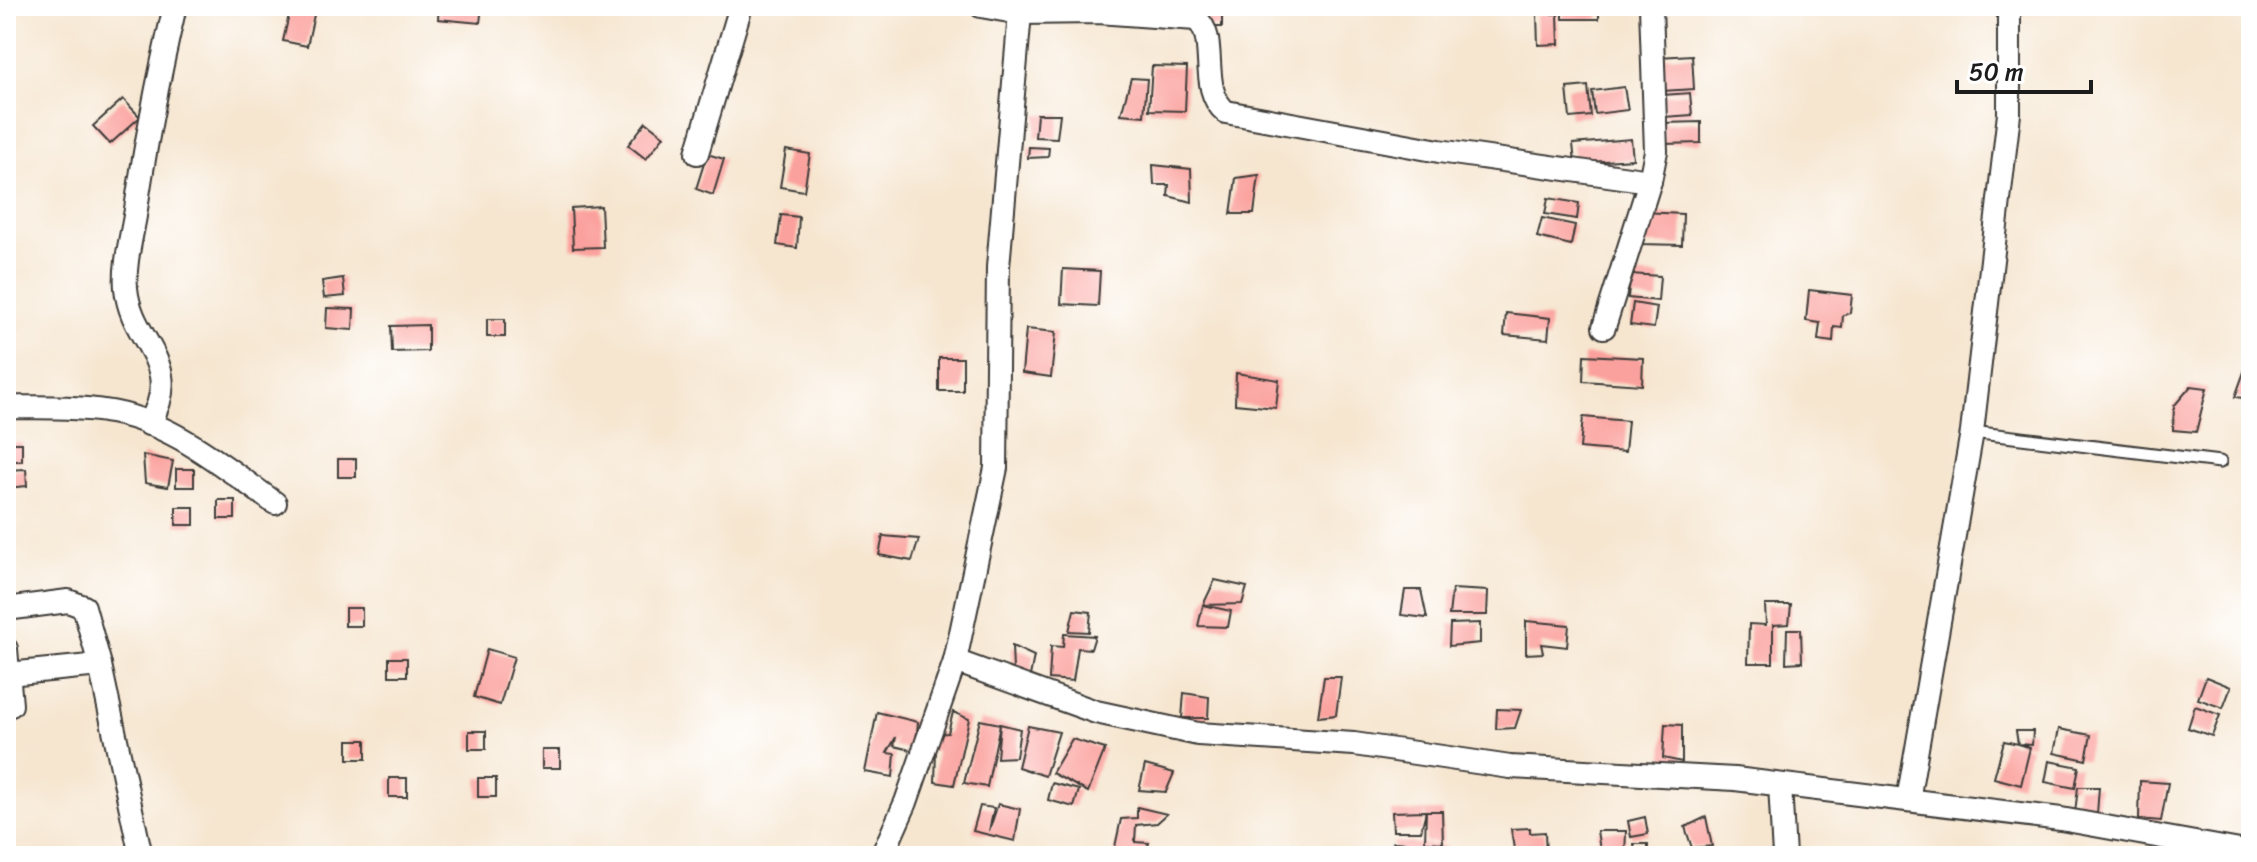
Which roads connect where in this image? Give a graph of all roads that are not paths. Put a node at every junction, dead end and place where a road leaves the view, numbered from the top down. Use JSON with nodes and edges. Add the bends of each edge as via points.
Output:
{"nodes":[{"id":1,"x":175,"y":6,"type":"edge"},
{"id":2,"x":741,"y":6,"type":"edge"},
{"id":3,"x":981,"y":6,"type":"edge"},
{"id":4,"x":1651,"y":6,"type":"edge"},
{"id":5,"x":2009,"y":6,"type":"edge"},
{"id":6,"x":1098,"y":9,"type":"edge"},
{"id":7,"x":1020,"y":13,"type":"junction"},
{"id":8,"x":697,"y":153,"type":"dead end"},
{"id":9,"x":1650,"y":181,"type":"junction"},
{"id":10,"x":1604,"y":327,"type":"dead end"},
{"id":11,"x":6,"y":407,"type":"edge"},
{"id":12,"x":149,"y":424,"type":"junction"},
{"id":13,"x":1972,"y":432,"type":"junction"},
{"id":14,"x":2220,"y":462,"type":"dead end"},
{"id":15,"x":275,"y":503,"type":"dead end"},
{"id":16,"x":6,"y":609,"type":"edge"},
{"id":17,"x":6,"y":649,"type":"edge"},
{"id":18,"x":955,"y":661,"type":"junction"},
{"id":19,"x":100,"y":665,"type":"junction"},
{"id":20,"x":8,"y":674,"type":"edge"},
{"id":21,"x":11,"y":705,"type":"dead end"},
{"id":22,"x":1780,"y":785,"type":"junction"},
{"id":23,"x":1908,"y":800,"type":"junction"},
{"id":24,"x":2251,"y":853,"type":"edge"},
{"id":25,"x":141,"y":856,"type":"edge"},
{"id":26,"x":882,"y":856,"type":"edge"},
{"id":27,"x":1784,"y":856,"type":"edge"}],
"edges":[{"from":1,"to":12,"type":"street","via":[[126,274],[130,304],[163,378],[159,407]]},
{"from":2,"to":8,"type":"street"},
{"from":3,"to":7,"type":"street"},
{"from":4,"to":9,"type":"street","via":[[1656,121]]},
{"from":5,"to":13,"type":"street","via":[[2009,114]]},
{"from":6,"to":7,"type":"street"},
{"from":6,"to":9,"type":"street","via":[[1196,19],[1202,24],[1214,101],[1226,112],[1439,151]]},
{"from":7,"to":18,"type":"street","via":[[998,267],[996,468]]},
{"from":9,"to":10,"type":"street"},
{"from":11,"to":12,"type":"street","via":[[114,413]]},
{"from":12,"to":15,"type":"street","via":[[210,457]]},
{"from":13,"to":14,"type":"lane"},
{"from":13,"to":23,"type":"street"},
{"from":16,"to":19,"type":"street","via":[[80,603]]},
{"from":17,"to":20,"type":"street"},
{"from":18,"to":22,"type":"street","via":[[1096,712],[1198,734],[1354,744],[1510,767]]},
{"from":18,"to":26,"type":"street"},
{"from":19,"to":20,"type":"street"},
{"from":19,"to":25,"type":"street"},
{"from":20,"to":21,"type":"street"},
{"from":22,"to":23,"type":"street"},
{"from":22,"to":27,"type":"street"},
{"from":23,"to":24,"type":"street","via":[[2061,819]]}]}
